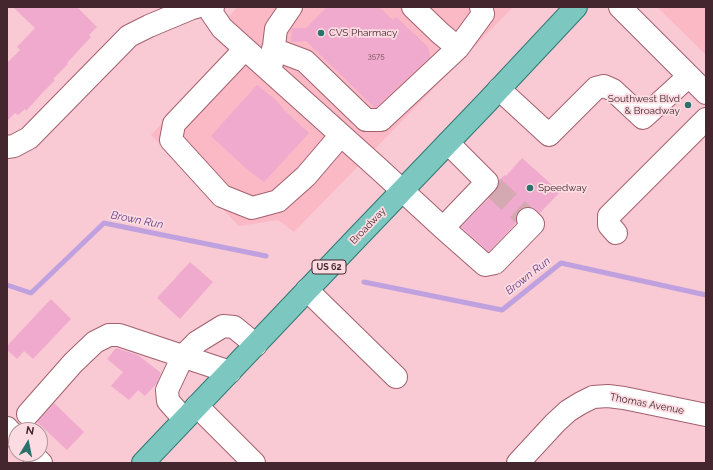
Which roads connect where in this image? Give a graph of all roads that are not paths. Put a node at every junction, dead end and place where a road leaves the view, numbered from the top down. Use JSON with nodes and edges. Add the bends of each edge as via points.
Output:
{"nodes":[{"id":1,"x":196,"y":7,"type":"edge"},
{"id":2,"x":213,"y":7,"type":"edge"},
{"id":3,"x":291,"y":7,"type":"edge"},
{"id":4,"x":414,"y":7,"type":"edge"},
{"id":5,"x":481,"y":7,"type":"edge"},
{"id":6,"x":576,"y":7,"type":"edge"},
{"id":7,"x":620,"y":7,"type":"edge"},
{"id":8,"x":458,"y":48,"type":"junction"},
{"id":9,"x":245,"y":49,"type":"junction"},
{"id":10,"x":274,"y":49,"type":"junction"},
{"id":11,"x":270,"y":72,"type":"junction"},
{"id":12,"x":689,"y":76,"type":"junction"},
{"id":13,"x":499,"y":90,"type":"junction"},
{"id":14,"x":706,"y":93,"type":"edge"},
{"id":15,"x":706,"y":118,"type":"edge"},
{"id":16,"x":366,"y":120,"type":"junction"},
{"id":17,"x":345,"y":139,"type":"junction"},
{"id":18,"x":448,"y":143,"type":"junction"},
{"id":19,"x":7,"y":147,"type":"edge"},
{"id":20,"x":403,"y":190,"type":"junction"},
{"id":21,"x":528,"y":219,"type":"dead end"},
{"id":22,"x":443,"y":228,"type":"junction"},
{"id":23,"x":616,"y":233,"type":"dead end"},
{"id":24,"x":307,"y":290,"type":"junction"},
{"id":25,"x":256,"y":345,"type":"junction"},
{"id":26,"x":183,"y":356,"type":"junction"},
{"id":27,"x":230,"y":372,"type":"junction"},
{"id":28,"x":396,"y":377,"type":"dead end"},
{"id":29,"x":191,"y":413,"type":"junction"},
{"id":30,"x":28,"y":414,"type":"dead end"},
{"id":31,"x":706,"y":415,"type":"edge"},
{"id":32,"x":143,"y":463,"type":"edge"},
{"id":33,"x":254,"y":463,"type":"edge"},
{"id":34,"x":518,"y":463,"type":"edge"}],
"edges":[{"from":1,"to":19,"type":"street","via":[[129,36],[29,138]]},
{"from":2,"to":9,"type":"street","via":[[211,12],[222,28]]},
{"from":3,"to":10,"type":"street","via":[[276,30]]},
{"from":4,"to":8,"type":"street"},
{"from":5,"to":8,"type":"street","via":[[483,14]]},
{"from":6,"to":13,"type":"main road","name":"Broadway","number":"US 62"},
{"from":7,"to":12,"type":"street"},
{"from":8,"to":16,"type":"street","via":[[381,120]]},
{"from":9,"to":11,"type":"street"},
{"from":9,"to":17,"type":"street","via":[[174,124],[171,140],[222,196],[252,208],[278,201]]},
{"from":10,"to":11,"type":"street"},
{"from":10,"to":16,"type":"street","via":[[305,61]]},
{"from":11,"to":17,"type":"street"},
{"from":12,"to":13,"type":"street","via":[[643,118],[613,90],[604,86],[596,88],[548,135]]},
{"from":12,"to":14,"type":"street"},
{"from":13,"to":18,"type":"main road","name":"Broadway","number":"US 62"},
{"from":15,"to":23,"type":"street","via":[[609,216],[609,225]]},
{"from":16,"to":17,"type":"street"},
{"from":17,"to":20,"type":"street"},
{"from":18,"to":20,"type":"main road","name":"Broadway","number":"US 62"},
{"from":18,"to":22,"type":"street","via":[[490,184]]},
{"from":20,"to":22,"type":"street"},
{"from":20,"to":24,"type":"main road","name":"Broadway","number":"US 62"},
{"from":21,"to":22,"type":"street","via":[[534,224],[495,263],[485,265]]},
{"from":24,"to":25,"type":"main road","name":"Broadway","number":"US 62"},
{"from":24,"to":28,"type":"street"},
{"from":25,"to":26,"type":"street","via":[[234,328],[223,326],[197,342]]},
{"from":25,"to":27,"type":"main road","name":"Broadway","number":"US 62"},
{"from":26,"to":27,"type":"street"},
{"from":26,"to":29,"type":"street","via":[[167,390],[168,401]]},
{"from":26,"to":30,"type":"street","via":[[119,335],[109,335],[96,342],[73,363]]},
{"from":27,"to":29,"type":"main road","name":"Broadway","number":"US 62"},
{"from":29,"to":32,"type":"main road","name":"Broadway","number":"US 62"},
{"from":29,"to":33,"type":"street"},
{"from":31,"to":34,"type":"street","name":"Thomas Avenue","via":[[624,398],[592,397],[568,411]]}]}
